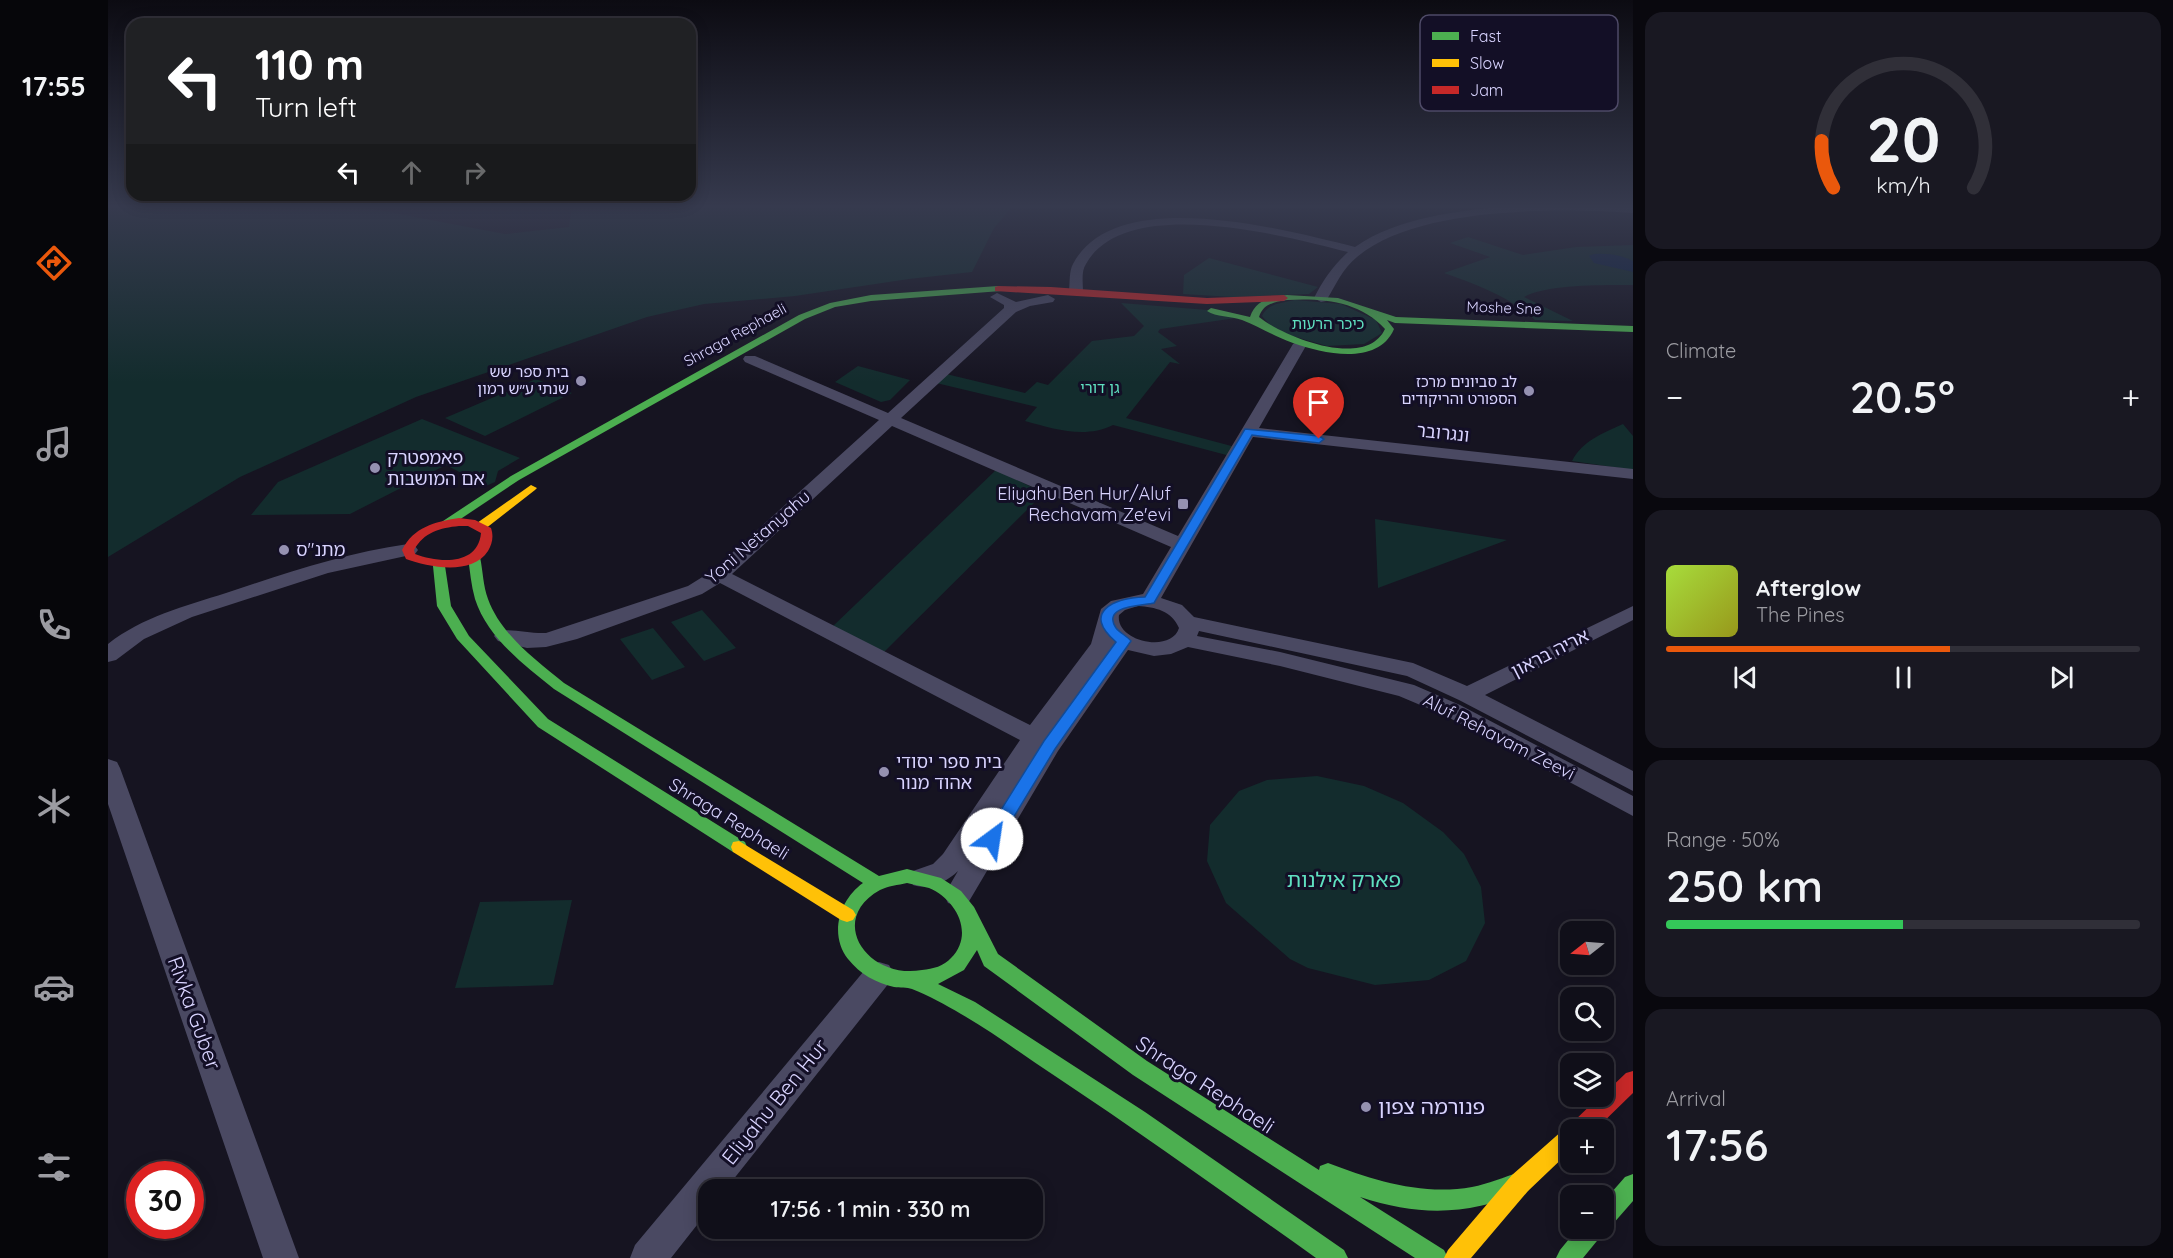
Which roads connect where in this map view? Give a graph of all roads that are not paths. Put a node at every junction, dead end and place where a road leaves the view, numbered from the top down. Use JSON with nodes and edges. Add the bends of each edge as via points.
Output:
{"nodes":[{"id":1,"x":1078,"y":265,"type":"edge"},
{"id":2,"x":1341,"y":265,"type":"edge"},
{"id":3,"x":1078,"y":296,"type":"junction"},
{"id":4,"x":997,"y":297,"type":"junction"},
{"id":5,"x":1284,"y":298,"type":"junction"},
{"id":6,"x":1321,"y":298,"type":"junction"},
{"id":7,"x":1048,"y":299,"type":"junction"},
{"id":8,"x":1011,"y":309,"type":"junction"},
{"id":9,"x":1374,"y":313,"type":"junction"},
{"id":10,"x":1258,"y":324,"type":"junction"},
{"id":11,"x":1633,"y":329,"type":"edge"},
{"id":12,"x":1390,"y":334,"type":"junction"},
{"id":13,"x":1633,"y":340,"type":"edge"},
{"id":14,"x":1300,"y":344,"type":"junction"},
{"id":15,"x":750,"y":359,"type":"junction"},
{"id":16,"x":892,"y":419,"type":"junction"},
{"id":17,"x":648,"y":420,"type":"dead end"},
{"id":18,"x":1249,"y":432,"type":"junction"},
{"id":19,"x":1633,"y":474,"type":"edge"},
{"id":20,"x":540,"y":483,"type":"dead end"},
{"id":21,"x":446,"y":523,"type":"junction"},
{"id":22,"x":481,"y":526,"type":"junction"},
{"id":23,"x":1182,"y":545,"type":"junction"},
{"id":24,"x":408,"y":550,"type":"junction"},
{"id":25,"x":474,"y":557,"type":"junction"},
{"id":26,"x":439,"y":566,"type":"junction"},
{"id":27,"x":719,"y":575,"type":"junction"},
{"id":28,"x":1149,"y":601,"type":"junction"},
{"id":29,"x":1633,"y":612,"type":"edge"},
{"id":30,"x":1186,"y":631,"type":"junction"},
{"id":31,"x":1116,"y":633,"type":"junction"},
{"id":32,"x":570,"y":634,"type":"junction"},
{"id":33,"x":505,"y":636,"type":"junction"},
{"id":34,"x":108,"y":655,"type":"edge"},
{"id":35,"x":544,"y":675,"type":"junction"},
{"id":36,"x":1467,"y":695,"type":"junction"},
{"id":37,"x":1042,"y":741,"type":"junction"},
{"id":38,"x":108,"y":768,"type":"edge"},
{"id":39,"x":1633,"y":782,"type":"edge"},
{"id":40,"x":1633,"y":807,"type":"edge"},
{"id":41,"x":923,"y":878,"type":"junction"},
{"id":42,"x":876,"y":883,"type":"junction"},
{"id":43,"x":958,"y":895,"type":"junction"},
{"id":44,"x":847,"y":915,"type":"junction"},
{"id":45,"x":973,"y":924,"type":"junction"},
{"id":46,"x":879,"y":974,"type":"junction"},
{"id":47,"x":916,"y":982,"type":"junction"},
{"id":48,"x":1633,"y":1080,"type":"edge"},
{"id":49,"x":1591,"y":1119,"type":"edge"},
{"id":50,"x":1259,"y":1145,"type":"junction"},
{"id":51,"x":1560,"y":1146,"type":"edge"},
{"id":52,"x":1520,"y":1183,"type":"junction"},
{"id":53,"x":1633,"y":1185,"type":"edge"},
{"id":54,"x":1614,"y":1206,"type":"edge"},
{"id":55,"x":1295,"y":1229,"type":"junction"},
{"id":56,"x":1584,"y":1239,"type":"edge"},
{"id":57,"x":281,"y":1258,"type":"edge"},
{"id":58,"x":648,"y":1258,"type":"edge"},
{"id":59,"x":1313,"y":1258,"type":"edge"},
{"id":60,"x":1336,"y":1258,"type":"edge"},
{"id":61,"x":1436,"y":1258,"type":"edge"},
{"id":62,"x":1456,"y":1258,"type":"edge"},
{"id":63,"x":1568,"y":1258,"type":"edge"}],
"edges":[{"from":1,"to":3,"type":"street"},
{"from":2,"to":6,"type":"street"},
{"from":3,"to":5,"type":"street","via":[[1207,301]]},
{"from":3,"to":7,"type":"street","name":"Shraga Rephaeli"},
{"from":3,"to":10,"type":"street","via":[[1220,311]]},
{"from":3,"to":21,"type":"street","name":"Shraga Rephaeli","via":[[984,289],[833,305],[740,350],[515,478]]},
{"from":4,"to":7,"type":"street","name":"Shraga Rephaeli"},
{"from":4,"to":8,"type":"street","via":[[1010,303]]},
{"from":4,"to":15,"type":"street","name":"Shraga Rephaeli","via":[[906,298],[861,305],[827,314]]},
{"from":5,"to":6,"type":"street","name":"Moshe Sne"},
{"from":5,"to":10,"type":"street","via":[[1259,306],[1254,312]]},
{"from":6,"to":9,"type":"street","name":"Moshe Sne"},
{"from":7,"to":8,"type":"street","name":"Yoni Netanyahu"},
{"from":8,"to":16,"type":"street","name":"Yoni Netanyahu"},
{"from":9,"to":11,"type":"street","name":"Moshe Sne","via":[[1395,320]]},
{"from":9,"to":12,"type":"street","via":[[1387,323]]},
{"from":10,"to":14,"type":"street"},
{"from":12,"to":13,"type":"street","name":"Moshe Sne","via":[[1405,331]]},
{"from":12,"to":14,"type":"street","via":[[1383,342],[1368,347]]},
{"from":14,"to":18,"type":"street"},
{"from":15,"to":16,"type":"street"},
{"from":15,"to":17,"type":"street","name":"Shraga Rephaeli"},
{"from":16,"to":23,"type":"street"},
{"from":16,"to":27,"type":"street","name":"Yoni Netanyahu"},
{"from":18,"to":19,"type":"street","name":"ונגרובר"},
{"from":18,"to":23,"type":"street"},
{"from":20,"to":22,"type":"street"},
{"from":21,"to":22,"type":"street"},
{"from":21,"to":24,"type":"street","name":"Shraga Rephaeli","via":[[423,531]]},
{"from":22,"to":25,"type":"street","via":[[490,537]]},
{"from":23,"to":28,"type":"street"},
{"from":24,"to":26,"type":"street","via":[[417,562]]},
{"from":24,"to":34,"type":"street","via":[[337,562],[196,609],[136,634]]},
{"from":25,"to":26,"type":"street"},
{"from":25,"to":33,"type":"street","name":"Shraga Rephaeli","via":[[483,603]]},
{"from":26,"to":44,"type":"street","name":"Shraga Rephaeli","via":[[444,606],[464,639],[543,723]]},
{"from":27,"to":32,"type":"street","name":"Yoni Netanyahu","via":[[695,590]]},
{"from":27,"to":37,"type":"street"},
{"from":28,"to":30,"type":"street","via":[[1173,608]]},
{"from":28,"to":31,"type":"street","via":[[1117,605],[1107,617]]},
{"from":29,"to":36,"type":"street","name":"אריה בראון"},
{"from":30,"to":31,"type":"street","via":[[1176,645],[1151,649]]},
{"from":30,"to":36,"type":"street","name":"Aluf Rehavam Zeevi","via":[[1413,670]]},
{"from":30,"to":40,"type":"street","name":"Aluf Rehavam Zeevi","via":[[1406,690],[1452,710]]},
{"from":31,"to":37,"type":"street"},
{"from":32,"to":33,"type":"street","name":"Yoni Netanyahu","via":[[527,641]]},
{"from":32,"to":35,"type":"street","name":"Yoni Netanyahu","via":[[554,647]]},
{"from":33,"to":35,"type":"street","name":"Shraga Rephaeli"},
{"from":35,"to":42,"type":"street","name":"Shraga Rephaeli","via":[[570,695]]},
{"from":36,"to":39,"type":"street","name":"Aluf Rehavam Zeevi"},
{"from":37,"to":41,"type":"street","via":[[952,861]]},
{"from":37,"to":43,"type":"street"},
{"from":38,"to":57,"type":"street","name":"Rivka Guber"},
{"from":41,"to":42,"type":"street","via":[[899,877]]},
{"from":41,"to":43,"type":"street"},
{"from":42,"to":44,"type":"street","via":[[853,902]]},
{"from":43,"to":45,"type":"street"},
{"from":44,"to":46,"type":"street","via":[[846,932],[851,948],[862,963]]},
{"from":45,"to":47,"type":"street","via":[[966,956],[936,978]]},
{"from":45,"to":50,"type":"street","name":"Shraga Rephaeli","via":[[991,960],[1140,1068]]},
{"from":46,"to":47,"type":"street","via":[[897,981]]},
{"from":46,"to":58,"type":"street","name":"Eliyahu Ben Hur"},
{"from":47,"to":55,"type":"street","via":[[968,1008],[1129,1113]]},
{"from":48,"to":49,"type":"street"},
{"from":50,"to":52,"type":"street","via":[[1372,1192],[1423,1202],[1465,1199]]},
{"from":50,"to":61,"type":"street","name":"Shraga Rephaeli"},
{"from":51,"to":52,"type":"street"},
{"from":52,"to":62,"type":"street"},
{"from":53,"to":54,"type":"street"},
{"from":55,"to":59,"type":"street"},
{"from":55,"to":60,"type":"street"},
{"from":56,"to":63,"type":"street"}]}
